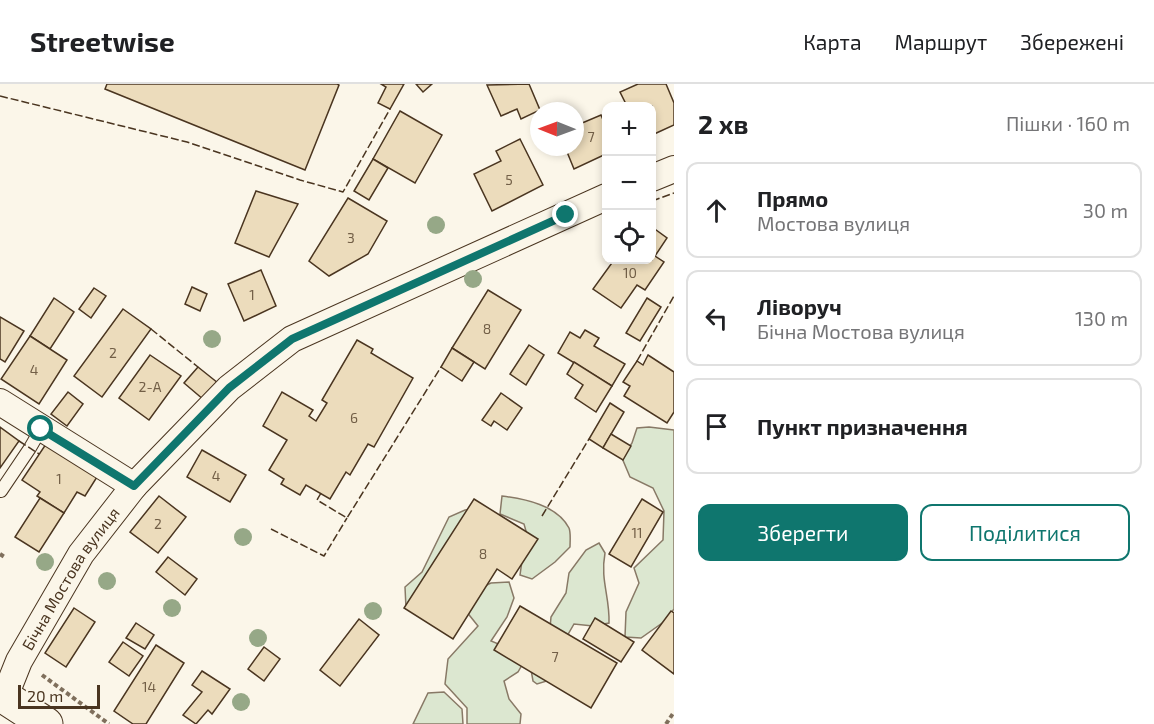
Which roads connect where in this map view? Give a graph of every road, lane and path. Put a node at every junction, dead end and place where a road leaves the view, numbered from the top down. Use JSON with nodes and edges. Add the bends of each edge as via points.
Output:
{"nodes":[{"id":1,"x":674,"y":169,"type":"edge"},
{"id":2,"x":656,"y":176,"type":"edge"},
{"id":3,"x":602,"y":199,"type":"edge"},
{"id":4,"x":0,"y":402,"type":"edge"},
{"id":5,"x":41,"y":429,"type":"junction"},
{"id":6,"x":134,"y":486,"type":"junction"},
{"id":7,"x":1,"y":492,"type":"edge"},
{"id":8,"x":0,"y":554,"type":"edge"},
{"id":9,"x":6,"y":558,"type":"dead end"},
{"id":10,"x":19,"y":661,"type":"junction"},
{"id":11,"x":2,"y":695,"type":"edge"},
{"id":12,"x":674,"y":712,"type":"edge"},
{"id":13,"x":46,"y":724,"type":"edge"},
{"id":14,"x":109,"y":724,"type":"edge"},
{"id":15,"x":666,"y":724,"type":"edge"}],
"edges":[{"from":1,"to":2,"type":"street"},
{"from":3,"to":6,"type":"street","name":"Бічна Мостова вулиця","via":[[292,339],[229,388]]},
{"from":4,"to":5,"type":"street"},
{"from":5,"to":6,"type":"street"},
{"from":5,"to":7,"type":"lane"},
{"from":6,"to":10,"type":"street","name":"Бічна Мостова вулиця","via":[[81,554]]},
{"from":8,"to":9,"type":"path"},
{"from":10,"to":11,"type":"street","name":"Бічна Мостова вулиця"},
{"from":10,"to":14,"type":"path"},
{"from":11,"to":13,"type":"main road"},
{"from":12,"to":15,"type":"path"}]}
